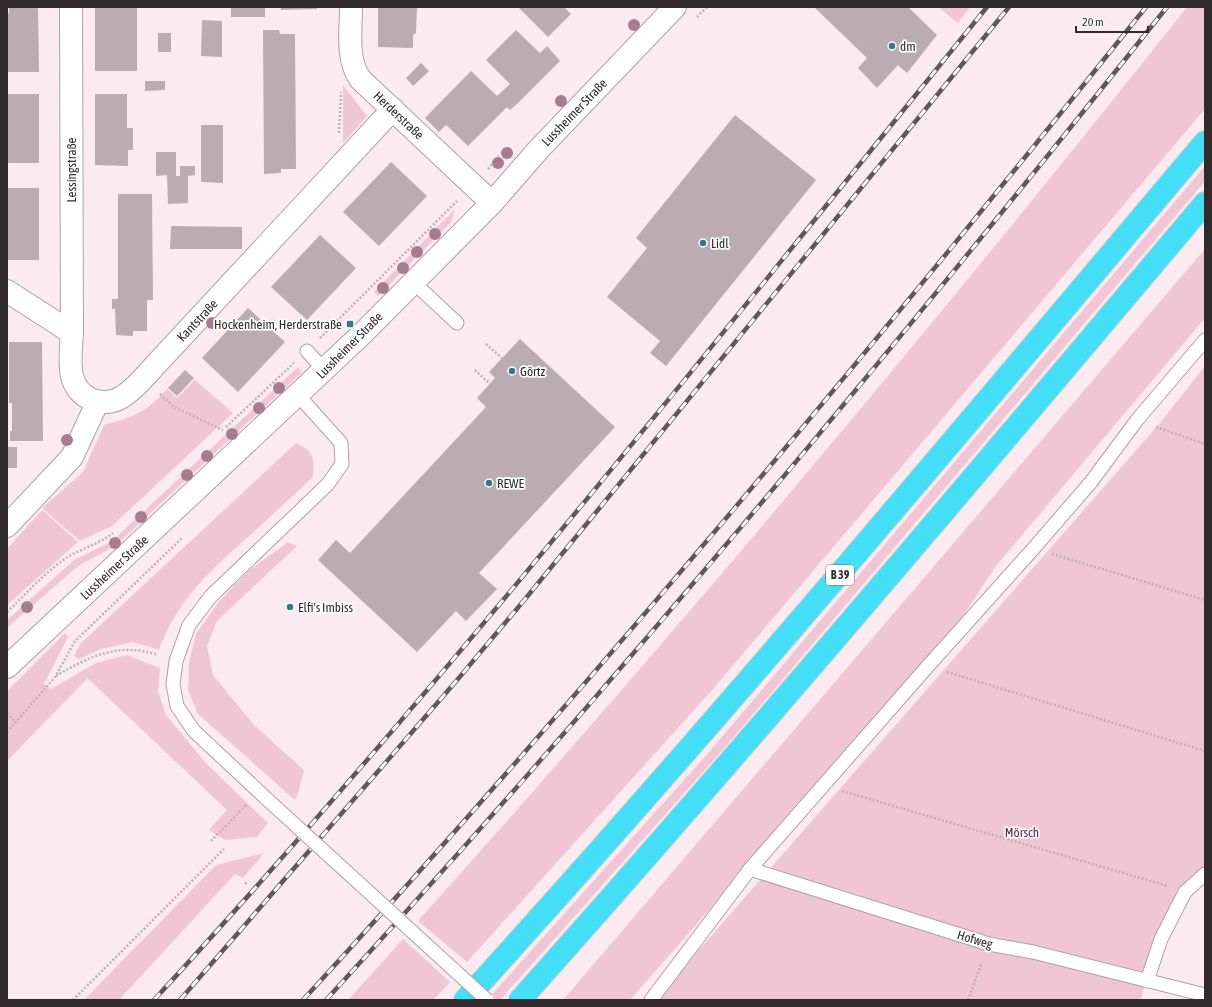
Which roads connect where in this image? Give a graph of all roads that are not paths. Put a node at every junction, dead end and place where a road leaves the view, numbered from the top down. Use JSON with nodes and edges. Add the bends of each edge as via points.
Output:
{"nodes":[{"id":1,"x":71,"y":7,"type":"edge"},
{"id":2,"x":351,"y":7,"type":"edge"},
{"id":3,"x":675,"y":7,"type":"edge"},
{"id":4,"x":393,"y":109,"type":"junction"},
{"id":5,"x":1205,"y":142,"type":"edge"},
{"id":6,"x":492,"y":203,"type":"junction"},
{"id":7,"x":1205,"y":203,"type":"edge"},
{"id":8,"x":412,"y":281,"type":"junction"},
{"id":9,"x":7,"y":292,"type":"edge"},
{"id":10,"x":457,"y":323,"type":"dead end"},
{"id":11,"x":72,"y":333,"type":"junction"},
{"id":12,"x":1205,"y":340,"type":"edge"},
{"id":13,"x":307,"y":351,"type":"road end"},
{"id":14,"x":324,"y":370,"type":"junction"},
{"id":15,"x":298,"y":395,"type":"junction"},
{"id":16,"x":97,"y":402,"type":"junction"},
{"id":17,"x":7,"y":526,"type":"edge"},
{"id":18,"x":33,"y":643,"type":"junction"},
{"id":19,"x":7,"y":648,"type":"edge"},
{"id":20,"x":7,"y":667,"type":"edge"},
{"id":21,"x":750,"y":869,"type":"junction"},
{"id":22,"x":1205,"y":874,"type":"edge"},
{"id":23,"x":1147,"y":981,"type":"junction"},
{"id":24,"x":1205,"y":995,"type":"edge"},
{"id":25,"x":466,"y":1000,"type":"edge"},
{"id":26,"x":487,"y":1000,"type":"edge"},
{"id":27,"x":520,"y":1000,"type":"edge"},
{"id":28,"x":651,"y":1000,"type":"edge"}],
"edges":[{"from":1,"to":11,"type":"street","name":"Lessingstraße"},
{"from":2,"to":4,"type":"street","name":"Herderstraße","via":[[351,61],[354,70],[360,79]]},
{"from":3,"to":6,"type":"street","name":"Lussheimer Straße","via":[[539,149]]},
{"from":4,"to":6,"type":"street","name":"Herderstraße"},
{"from":4,"to":16,"type":"street","name":"Kantstraße","via":[[124,396],[116,401]]},
{"from":5,"to":25,"type":"highway","number":"B 39","via":[[823,594],[578,876]]},
{"from":6,"to":8,"type":"street","name":"Lussheimer Straße"},
{"from":7,"to":27,"type":"highway","via":[[850,623],[640,866]]},
{"from":8,"to":10,"type":"lane"},
{"from":8,"to":14,"type":"street","name":"Lussheimer Straße"},
{"from":9,"to":11,"type":"street"},
{"from":11,"to":16,"type":"street","name":"Lessingstraße","via":[[72,376],[75,385]]},
{"from":12,"to":21,"type":"lane","via":[[1137,420],[1091,482]]},
{"from":13,"to":14,"type":"lane"},
{"from":14,"to":15,"type":"street","name":"Lussheimer Straße"},
{"from":15,"to":18,"type":"street","name":"Lussheimer Straße"},
{"from":15,"to":26,"type":"lane","bridge":true,"via":[[341,443],[342,464],[328,484],[211,596],[189,625],[176,661],[173,684],[177,706],[194,731]]},
{"from":16,"to":17,"type":"street","via":[[72,457]]},
{"from":18,"to":19,"type":"street"},
{"from":18,"to":20,"type":"street","name":"Lussheimer Straße"},
{"from":21,"to":23,"type":"lane","name":"Hofweg","via":[[989,944],[1033,952]]},
{"from":21,"to":28,"type":"lane"},
{"from":22,"to":23,"type":"lane","via":[[1185,892],[1161,939]]},
{"from":23,"to":24,"type":"lane","name":"Hofweg"}]}
